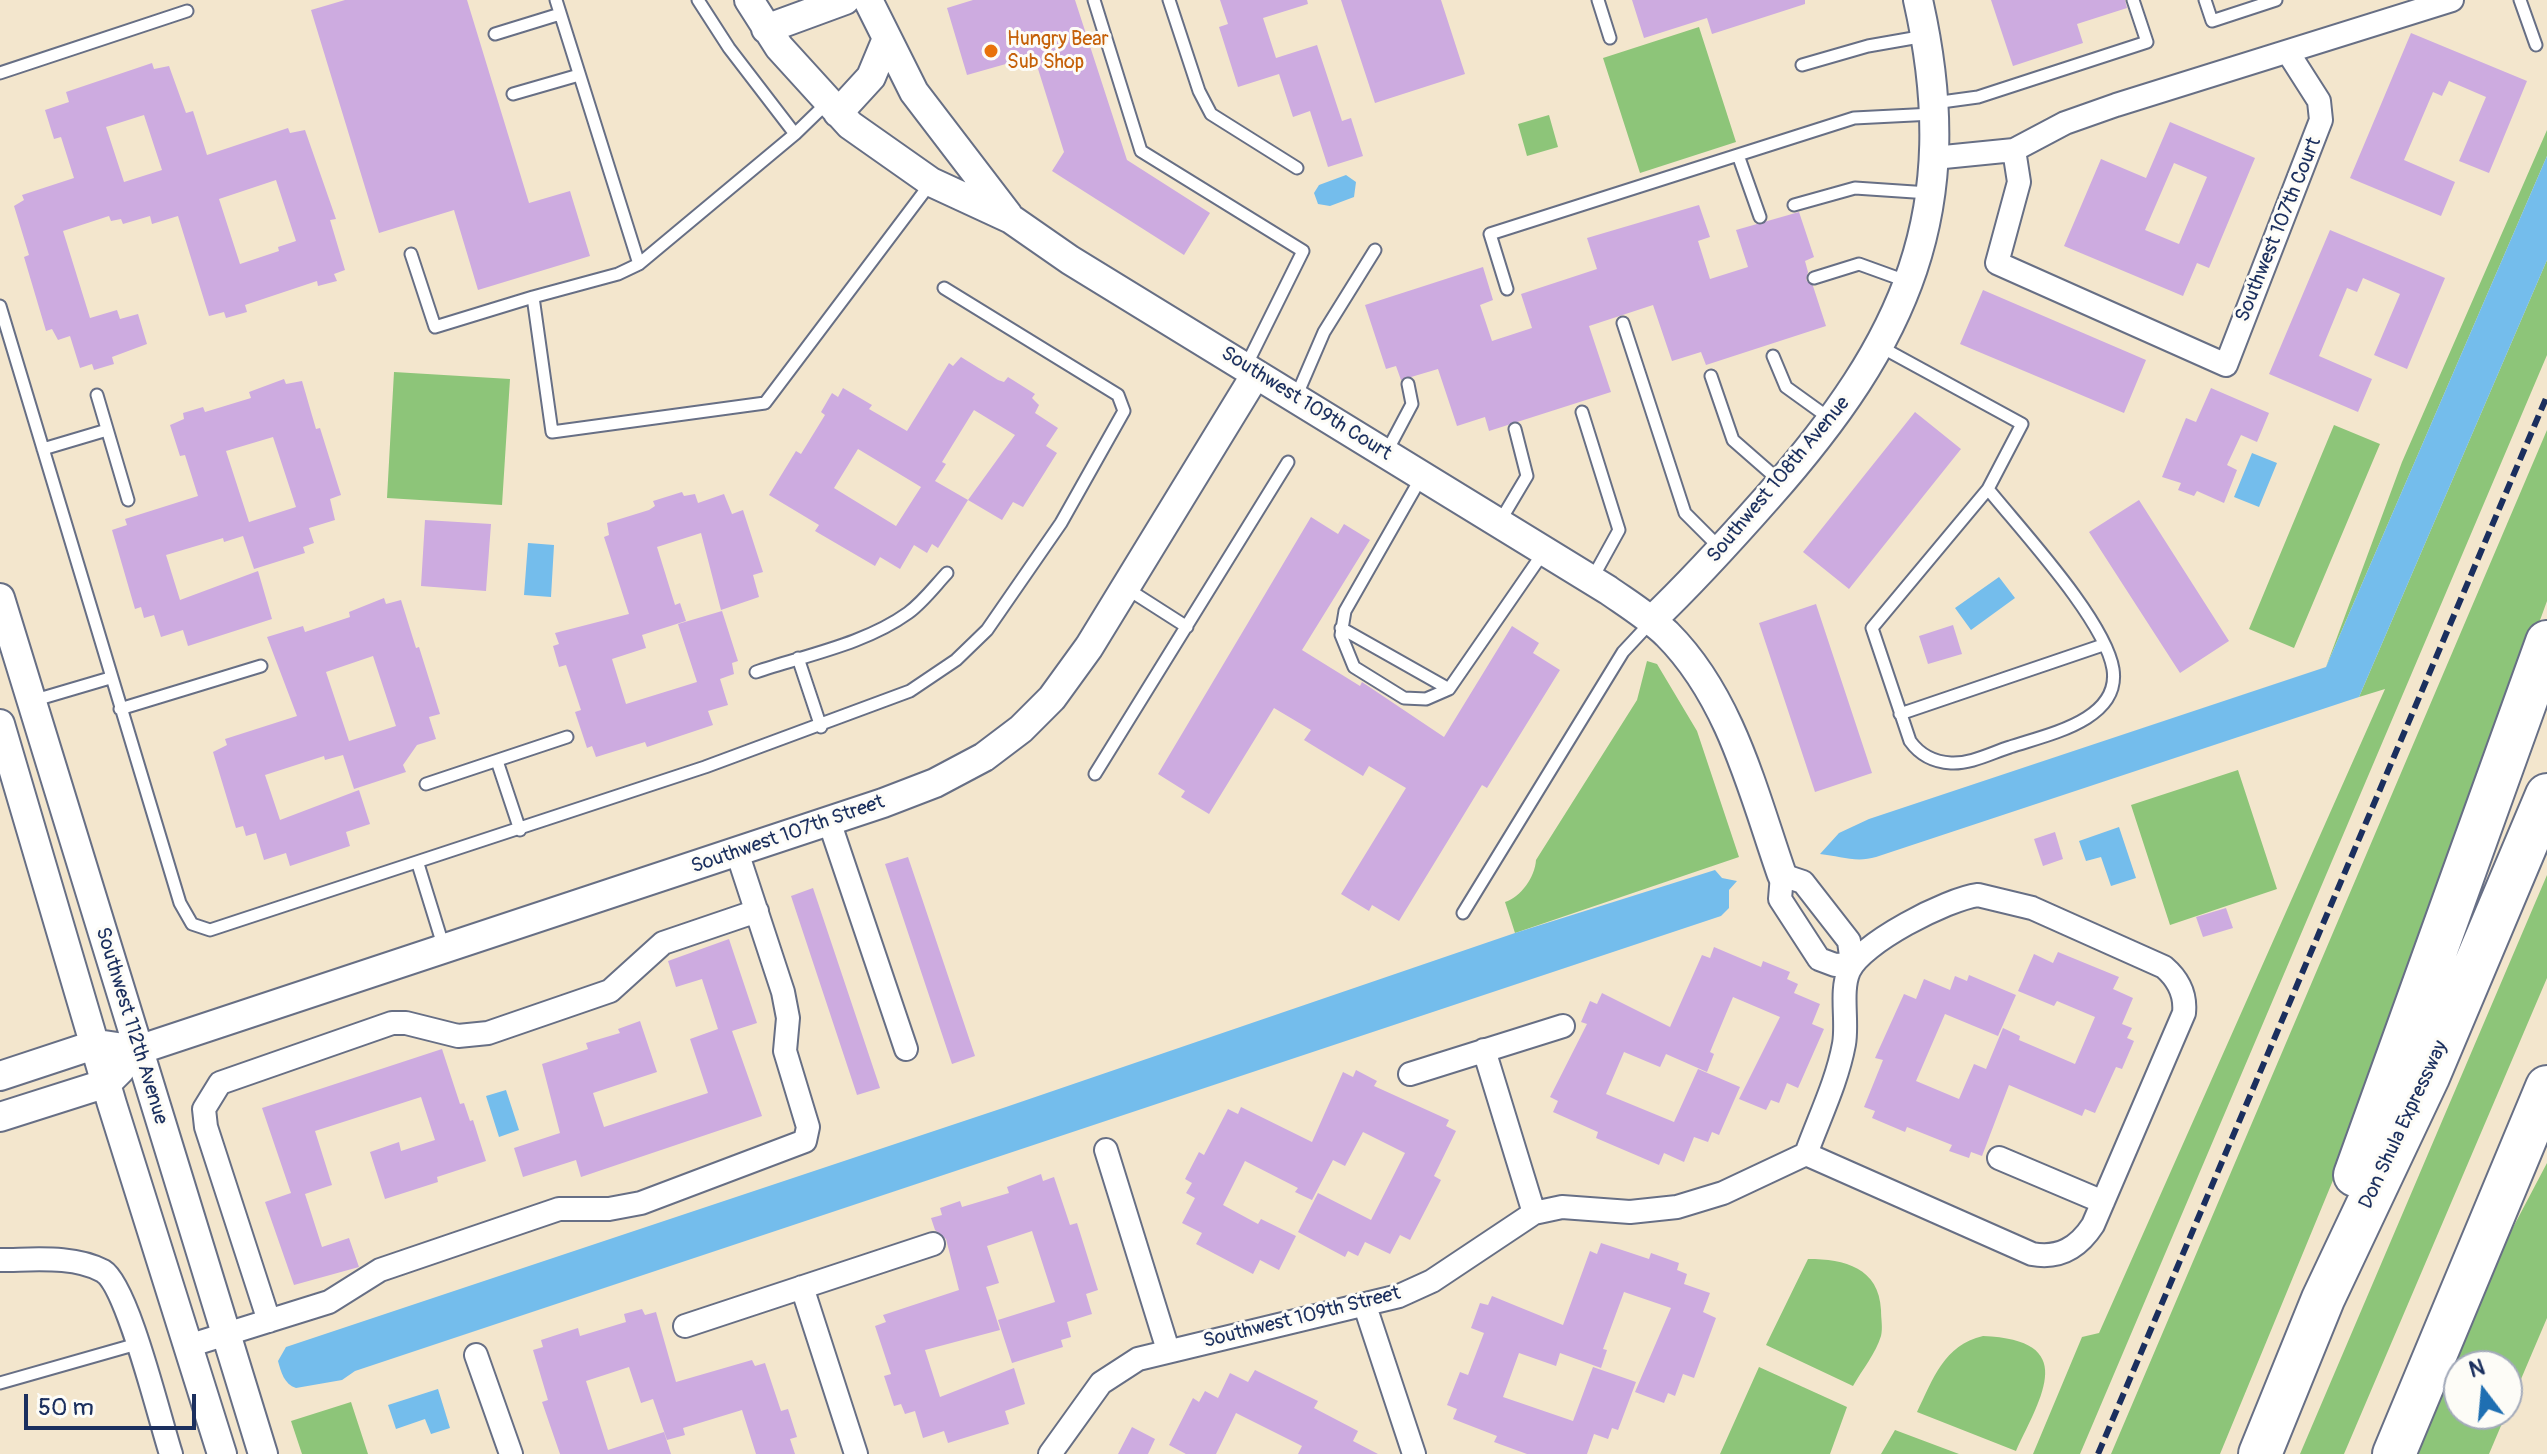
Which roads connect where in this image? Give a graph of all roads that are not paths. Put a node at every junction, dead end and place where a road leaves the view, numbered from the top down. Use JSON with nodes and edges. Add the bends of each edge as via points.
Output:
{"nodes":[{"id":1,"x":556,"y":0,"type":"edge"},
{"id":2,"x":698,"y":0,"type":"edge"},
{"id":3,"x":749,"y":0,"type":"edge"},
{"id":4,"x":845,"y":0,"type":"edge"},
{"id":5,"x":868,"y":0,"type":"edge"},
{"id":6,"x":1094,"y":0,"type":"edge"},
{"id":7,"x":1169,"y":0,"type":"edge"},
{"id":8,"x":1598,"y":0,"type":"edge"},
{"id":9,"x":1918,"y":0,"type":"edge"},
{"id":10,"x":2133,"y":0,"type":"edge"},
{"id":11,"x":2205,"y":0,"type":"edge"},
{"id":12,"x":2276,"y":0,"type":"edge"},
{"id":13,"x":2452,"y":0,"type":"edge"},
{"id":14,"x":2520,"y":0,"type":"edge"},
{"id":15,"x":187,"y":11,"type":"dead end"},
{"id":16,"x":560,"y":14,"type":"junction"},
{"id":17,"x":766,"y":29,"type":"junction"},
{"id":18,"x":495,"y":34,"type":"dead end"},
{"id":19,"x":1925,"y":36,"type":"junction"},
{"id":20,"x":1610,"y":38,"type":"dead end"},
{"id":21,"x":886,"y":41,"type":"junction"},
{"id":22,"x":2536,"y":45,"type":"dead end"},
{"id":23,"x":2289,"y":54,"type":"junction"},
{"id":24,"x":1802,"y":65,"type":"dead end"},
{"id":25,"x":0,"y":73,"type":"edge"},
{"id":26,"x":579,"y":75,"type":"junction"},
{"id":27,"x":513,"y":94,"type":"dead end"},
{"id":28,"x":833,"y":107,"type":"junction"},
{"id":29,"x":1934,"y":108,"type":"junction"},
{"id":30,"x":795,"y":134,"type":"junction"},
{"id":31,"x":2014,"y":150,"type":"junction"},
{"id":32,"x":1738,"y":155,"type":"junction"},
{"id":33,"x":1934,"y":158,"type":"junction"},
{"id":34,"x":1297,"y":168,"type":"dead end"},
{"id":35,"x":931,"y":182,"type":"junction"},
{"id":36,"x":1929,"y":193,"type":"junction"},
{"id":37,"x":1794,"y":205,"type":"dead end"},
{"id":38,"x":1760,"y":217,"type":"dead end"},
{"id":39,"x":1011,"y":219,"type":"junction"},
{"id":40,"x":1375,"y":250,"type":"dead end"},
{"id":41,"x":411,"y":254,"type":"dead end"},
{"id":42,"x":639,"y":264,"type":"junction"},
{"id":43,"x":1814,"y":278,"type":"dead end"},
{"id":44,"x":1910,"y":283,"type":"junction"},
{"id":45,"x":944,"y":288,"type":"dead end"},
{"id":46,"x":1507,"y":289,"type":"dead end"},
{"id":47,"x":533,"y":297,"type":"junction"},
{"id":48,"x":0,"y":306,"type":"edge"},
{"id":49,"x":1623,"y":323,"type":"dead end"},
{"id":50,"x":5,"y":341,"type":"edge"},
{"id":51,"x":1881,"y":347,"type":"junction"},
{"id":52,"x":1773,"y":356,"type":"dead end"},
{"id":53,"x":1251,"y":371,"type":"junction"},
{"id":54,"x":1711,"y":376,"type":"dead end"},
{"id":55,"x":1408,"y":384,"type":"dead end"},
{"id":56,"x":97,"y":395,"type":"dead end"},
{"id":57,"x":1295,"y":398,"type":"junction"},
{"id":58,"x":1582,"y":412,"type":"dead end"},
{"id":59,"x":1833,"y":420,"type":"junction"},
{"id":60,"x":1515,"y":429,"type":"dead end"},
{"id":61,"x":107,"y":430,"type":"junction"},
{"id":62,"x":43,"y":449,"type":"junction"},
{"id":63,"x":1385,"y":454,"type":"junction"},
{"id":64,"x":1288,"y":462,"type":"dead end"},
{"id":65,"x":1422,"y":476,"type":"junction"},
{"id":66,"x":1781,"y":482,"type":"junction"},
{"id":67,"x":1988,"y":489,"type":"junction"},
{"id":68,"x":128,"y":500,"type":"dead end"},
{"id":69,"x":1499,"y":523,"type":"junction"},
{"id":70,"x":1722,"y":549,"type":"junction"},
{"id":71,"x":1545,"y":552,"type":"junction"},
{"id":72,"x":947,"y":573,"type":"dead end"},
{"id":73,"x":1592,"y":580,"type":"junction"},
{"id":74,"x":1126,"y":588,"type":"junction"},
{"id":75,"x":0,"y":598,"type":"edge"},
{"id":76,"x":1651,"y":621,"type":"junction"},
{"id":77,"x":1187,"y":627,"type":"junction"},
{"id":78,"x":1341,"y":628,"type":"junction"},
{"id":79,"x":2547,"y":642,"type":"edge"},
{"id":80,"x":2103,"y":645,"type":"junction"},
{"id":81,"x":798,"y":658,"type":"junction"},
{"id":82,"x":261,"y":666,"type":"dead end"},
{"id":83,"x":756,"y":672,"type":"dead end"},
{"id":84,"x":110,"y":678,"type":"junction"},
{"id":85,"x":1449,"y":689,"type":"junction"},
{"id":86,"x":31,"y":701,"type":"junction"},
{"id":87,"x":120,"y":709,"type":"junction"},
{"id":88,"x":0,"y":710,"type":"edge"},
{"id":89,"x":1900,"y":714,"type":"junction"},
{"id":90,"x":0,"y":724,"type":"edge"},
{"id":91,"x":821,"y":727,"type":"junction"},
{"id":92,"x":567,"y":737,"type":"dead end"},
{"id":93,"x":497,"y":761,"type":"junction"},
{"id":94,"x":1095,"y":774,"type":"dead end"},
{"id":95,"x":426,"y":784,"type":"dead end"},
{"id":96,"x":2547,"y":795,"type":"edge"},
{"id":97,"x":829,"y":821,"type":"junction"},
{"id":98,"x":520,"y":830,"type":"junction"},
{"id":99,"x":737,"y":852,"type":"junction"},
{"id":100,"x":418,"y":864,"type":"junction"},
{"id":101,"x":1782,"y":875,"type":"junction"},
{"id":102,"x":757,"y":911,"type":"junction"},
{"id":103,"x":1463,"y":913,"type":"dead end"},
{"id":104,"x":445,"y":949,"type":"junction"},
{"id":105,"x":1852,"y":964,"type":"junction"},
{"id":106,"x":1563,"y":1026,"type":"dead end"},
{"id":107,"x":97,"y":1044,"type":"junction"},
{"id":108,"x":906,"y":1049,"type":"dead end"},
{"id":109,"x":138,"y":1050,"type":"junction"},
{"id":110,"x":1484,"y":1050,"type":"junction"},
{"id":111,"x":1410,"y":1074,"type":"dead end"},
{"id":112,"x":0,"y":1076,"type":"edge"},
{"id":113,"x":107,"y":1083,"type":"junction"},
{"id":114,"x":2547,"y":1087,"type":"edge"},
{"id":115,"x":0,"y":1117,"type":"edge"},
{"id":116,"x":2547,"y":1131,"type":"edge"},
{"id":117,"x":1106,"y":1150,"type":"dead end"},
{"id":118,"x":1806,"y":1154,"type":"junction"},
{"id":119,"x":1999,"y":1158,"type":"dead end"},
{"id":120,"x":2103,"y":1202,"type":"junction"},
{"id":121,"x":1534,"y":1213,"type":"junction"},
{"id":122,"x":2493,"y":1220,"type":"junction"},
{"id":123,"x":933,"y":1244,"type":"dead end"},
{"id":124,"x":0,"y":1260,"type":"edge"},
{"id":125,"x":802,"y":1287,"type":"junction"},
{"id":126,"x":2323,"y":1299,"type":"junction"},
{"id":127,"x":1365,"y":1306,"type":"junction"},
{"id":128,"x":269,"y":1321,"type":"junction"},
{"id":129,"x":685,"y":1326,"type":"dead end"},
{"id":130,"x":227,"y":1334,"type":"junction"},
{"id":131,"x":137,"y":1344,"type":"junction"},
{"id":132,"x":188,"y":1346,"type":"junction"},
{"id":133,"x":1168,"y":1350,"type":"junction"},
{"id":134,"x":476,"y":1355,"type":"dead end"},
{"id":135,"x":0,"y":1383,"type":"edge"},
{"id":136,"x":171,"y":1454,"type":"edge"},
{"id":137,"x":222,"y":1454,"type":"edge"},
{"id":138,"x":263,"y":1454,"type":"edge"},
{"id":139,"x":511,"y":1454,"type":"edge"},
{"id":140,"x":856,"y":1454,"type":"edge"},
{"id":141,"x":1050,"y":1454,"type":"edge"},
{"id":142,"x":1414,"y":1454,"type":"edge"},
{"id":143,"x":2260,"y":1454,"type":"edge"},
{"id":144,"x":2394,"y":1454,"type":"edge"}],
"edges":[{"from":1,"to":16,"type":"lane"},
{"from":2,"to":30,"type":"lane"},
{"from":3,"to":17,"type":"street","name":"Southwest 109th Court"},
{"from":4,"to":17,"type":"street"},
{"from":5,"to":21,"type":"street"},
{"from":6,"to":53,"type":"lane","via":[[1141,151],[1303,251]]},
{"from":7,"to":34,"type":"lane","via":[[1211,114]]},
{"from":8,"to":20,"type":"lane"},
{"from":9,"to":19,"type":"street","name":"Southwest 108th Avenue"},
{"from":10,"to":29,"type":"lane","via":[[2147,42]]},
{"from":11,"to":12,"type":"lane","via":[[2212,21]]},
{"from":13,"to":23,"type":"street"},
{"from":14,"to":22,"type":"lane"},
{"from":15,"to":25,"type":"lane"},
{"from":16,"to":18,"type":"lane"},
{"from":16,"to":26,"type":"lane"},
{"from":17,"to":28,"type":"street","name":"Southwest 109th Court"},
{"from":19,"to":24,"type":"lane"},
{"from":19,"to":29,"type":"street","name":"Southwest 108th Avenue"},
{"from":21,"to":28,"type":"street","via":[[861,91]]},
{"from":21,"to":39,"type":"street","via":[[914,92]]},
{"from":23,"to":31,"type":"street","via":[[2116,105],[2065,123]]},
{"from":23,"to":31,"type":"street","name":"Southwest 107th Court","via":[[2319,101],[2321,120],[2226,365],[1997,263],[2019,182]]},
{"from":26,"to":27,"type":"lane"},
{"from":26,"to":42,"type":"lane"},
{"from":28,"to":30,"type":"lane"},
{"from":28,"to":35,"type":"street","name":"Southwest 109th Court"},
{"from":29,"to":32,"type":"lane","via":[[1854,118]]},
{"from":29,"to":33,"type":"street","name":"Southwest 108th Avenue"},
{"from":30,"to":42,"type":"lane"},
{"from":31,"to":33,"type":"street"},
{"from":32,"to":38,"type":"lane"},
{"from":32,"to":46,"type":"lane","via":[[1490,234]]},
{"from":33,"to":36,"type":"street","name":"Southwest 108th Avenue"},
{"from":35,"to":39,"type":"street","name":"Southwest 109th Court"},
{"from":35,"to":47,"type":"lane","via":[[775,394],[754,406],[552,432]]},
{"from":36,"to":37,"type":"lane","via":[[1855,188]]},
{"from":36,"to":44,"type":"street","name":"Southwest 108th Avenue"},
{"from":39,"to":53,"type":"street","name":"Southwest 109th Court"},
{"from":40,"to":57,"type":"lane","via":[[1324,332]]},
{"from":41,"to":47,"type":"lane","via":[[435,327]]},
{"from":42,"to":47,"type":"lane"},
{"from":43,"to":44,"type":"lane","via":[[1859,264]]},
{"from":44,"to":51,"type":"street","name":"Southwest 108th Avenue"},
{"from":45,"to":91,"type":"lane","via":[[1118,395],[1124,417],[1061,523],[972,646],[910,691]]},
{"from":48,"to":50,"type":"lane"},
{"from":49,"to":70,"type":"lane","via":[[1685,513]]},
{"from":50,"to":62,"type":"lane"},
{"from":51,"to":59,"type":"street","name":"Southwest 108th Avenue"},
{"from":51,"to":67,"type":"lane","via":[[2022,424]]},
{"from":52,"to":59,"type":"lane","via":[[1786,387]]},
{"from":53,"to":57,"type":"street","name":"Southwest 109th Court"},
{"from":53,"to":74,"type":"street","name":"Southwest 107th Street"},
{"from":54,"to":66,"type":"lane","via":[[1733,440]]},
{"from":55,"to":63,"type":"lane","via":[[1412,404]]},
{"from":56,"to":61,"type":"lane"},
{"from":57,"to":63,"type":"street","name":"Southwest 109th Court"},
{"from":58,"to":73,"type":"lane","via":[[1619,530]]},
{"from":59,"to":66,"type":"street","name":"Southwest 108th Avenue"},
{"from":60,"to":69,"type":"lane","via":[[1527,476]]},
{"from":61,"to":62,"type":"lane"},
{"from":61,"to":68,"type":"lane"},
{"from":62,"to":84,"type":"lane"},
{"from":63,"to":65,"type":"street","name":"Southwest 109th Court"},
{"from":64,"to":77,"type":"lane"},
{"from":65,"to":69,"type":"street","name":"Southwest 109th Court"},
{"from":65,"to":78,"type":"lane","via":[[1345,611]]},
{"from":66,"to":70,"type":"street","name":"Southwest 108th Avenue"},
{"from":67,"to":80,"type":"lane","via":[[2081,606]]},
{"from":67,"to":89,"type":"lane","via":[[1872,628]]},
{"from":69,"to":71,"type":"street","name":"Southwest 109th Court"},
{"from":70,"to":76,"type":"street","name":"Southwest 108th Avenue"},
{"from":71,"to":73,"type":"street","name":"Southwest 109th Court"},
{"from":71,"to":85,"type":"lane"},
{"from":72,"to":81,"type":"lane","via":[[893,622]]},
{"from":73,"to":76,"type":"street","name":"Southwest 109th Court"},
{"from":74,"to":77,"type":"lane"},
{"from":74,"to":97,"type":"street","name":"Southwest 107th Street","via":[[1060,688],[1013,736],[942,780]]},
{"from":75,"to":86,"type":"street","name":"Southwest 112th Avenue"},
{"from":76,"to":101,"type":"street","name":"Southwest 109th Court","via":[[1682,652],[1714,697],[1740,753]]},
{"from":76,"to":103,"type":"lane","via":[[1623,652]]},
{"from":77,"to":94,"type":"lane"},
{"from":78,"to":85,"type":"lane"},
{"from":78,"to":85,"type":"lane","via":[[1343,648],[1354,667],[1404,698],[1426,699]]},
{"from":79,"to":126,"type":"highway","via":[[2356,1172]]},
{"from":80,"to":89,"type":"lane"},
{"from":80,"to":89,"type":"lane","via":[[2114,672],[2107,697],[2087,718],[2068,727],[1964,762],[1946,762],[1918,751]]},
{"from":81,"to":83,"type":"lane"},
{"from":81,"to":91,"type":"lane"},
{"from":82,"to":87,"type":"lane"},
{"from":84,"to":86,"type":"lane"},
{"from":84,"to":87,"type":"lane"},
{"from":86,"to":88,"type":"street"},
{"from":86,"to":109,"type":"street","name":"Southwest 112th Avenue"},
{"from":87,"to":100,"type":"lane","via":[[180,903],[197,927],[221,928]]},
{"from":90,"to":107,"type":"street","name":"Southwest 112th Avenue"},
{"from":91,"to":98,"type":"lane"},
{"from":92,"to":93,"type":"lane"},
{"from":93,"to":95,"type":"lane"},
{"from":93,"to":98,"type":"lane"},
{"from":96,"to":126,"type":"highway","name":"Don Shula Expressway","via":[[2428,1077]]},
{"from":97,"to":99,"type":"street","name":"Southwest 107th Street"},
{"from":97,"to":108,"type":"street"},
{"from":98,"to":100,"type":"lane"},
{"from":99,"to":102,"type":"street"},
{"from":99,"to":104,"type":"street","name":"Southwest 107th Street"},
{"from":100,"to":104,"type":"lane"},
{"from":101,"to":105,"type":"street","via":[[1803,882],[1849,941]]},
{"from":101,"to":105,"type":"street","name":"Southwest 109th Court","via":[[1780,899],[1819,959]]},
{"from":102,"to":128,"type":"street","via":[[788,1011],[785,1051],[808,1127],[800,1145],[641,1203],[559,1209],[387,1267],[333,1300]]},
{"from":102,"to":128,"type":"street","via":[[663,943],[610,991],[488,1033],[448,1035],[392,1023],[220,1083],[204,1109],[206,1127]]},
{"from":104,"to":109,"type":"street","name":"Southwest 107th Street"},
{"from":105,"to":118,"type":"street","via":[[1843,1048]]},
{"from":105,"to":120,"type":"street","via":[[1872,942],[1961,899],[1983,895],[2056,918],[2168,970],[2182,993],[2184,1013]]},
{"from":106,"to":110,"type":"street"},
{"from":107,"to":109,"type":"street","name":"Southwest 107th Street"},
{"from":107,"to":112,"type":"street","name":"Southwest 107th Street"},
{"from":107,"to":113,"type":"street","name":"Southwest 112th Avenue"},
{"from":109,"to":113,"type":"street","name":"Southwest 107th Street"},
{"from":109,"to":130,"type":"street","name":"Southwest 112th Avenue"},
{"from":110,"to":111,"type":"street"},
{"from":110,"to":121,"type":"street"},
{"from":113,"to":115,"type":"street","name":"Southwest 107th Street"},
{"from":113,"to":132,"type":"street","name":"Southwest 112th Avenue"},
{"from":114,"to":122,"type":"highway"},
{"from":116,"to":122,"type":"highway"},
{"from":117,"to":133,"type":"street"},
{"from":118,"to":120,"type":"street","via":[[2040,1255],[2068,1251],[2084,1239]]},
{"from":118,"to":121,"type":"street","name":"Southwest 109th Street","via":[[1723,1193],[1677,1207],[1630,1212],[1562,1207]]},
{"from":119,"to":120,"type":"street"},
{"from":121,"to":127,"type":"street","name":"Southwest 109th Street","via":[[1432,1281]]},
{"from":122,"to":144,"type":"highway"},
{"from":123,"to":125,"type":"street"},
{"from":124,"to":131,"type":"street","via":[[65,1261],[103,1272],[121,1294]]},
{"from":125,"to":129,"type":"street"},
{"from":125,"to":140,"type":"street"},
{"from":126,"to":143,"type":"highway","name":"Don Shula Expressway"},
{"from":127,"to":133,"type":"street","name":"Southwest 109th Street"},
{"from":127,"to":142,"type":"street"},
{"from":128,"to":130,"type":"street"},
{"from":130,"to":132,"type":"street"},
{"from":130,"to":138,"type":"street","name":"Southwest 112th Avenue"},
{"from":131,"to":135,"type":"lane"},
{"from":131,"to":136,"type":"street"},
{"from":132,"to":137,"type":"street","name":"Southwest 112th Avenue"},
{"from":133,"to":141,"type":"street","name":"Southwest 109th Street","via":[[1122,1366],[1106,1378]]},
{"from":134,"to":139,"type":"street"}]}
